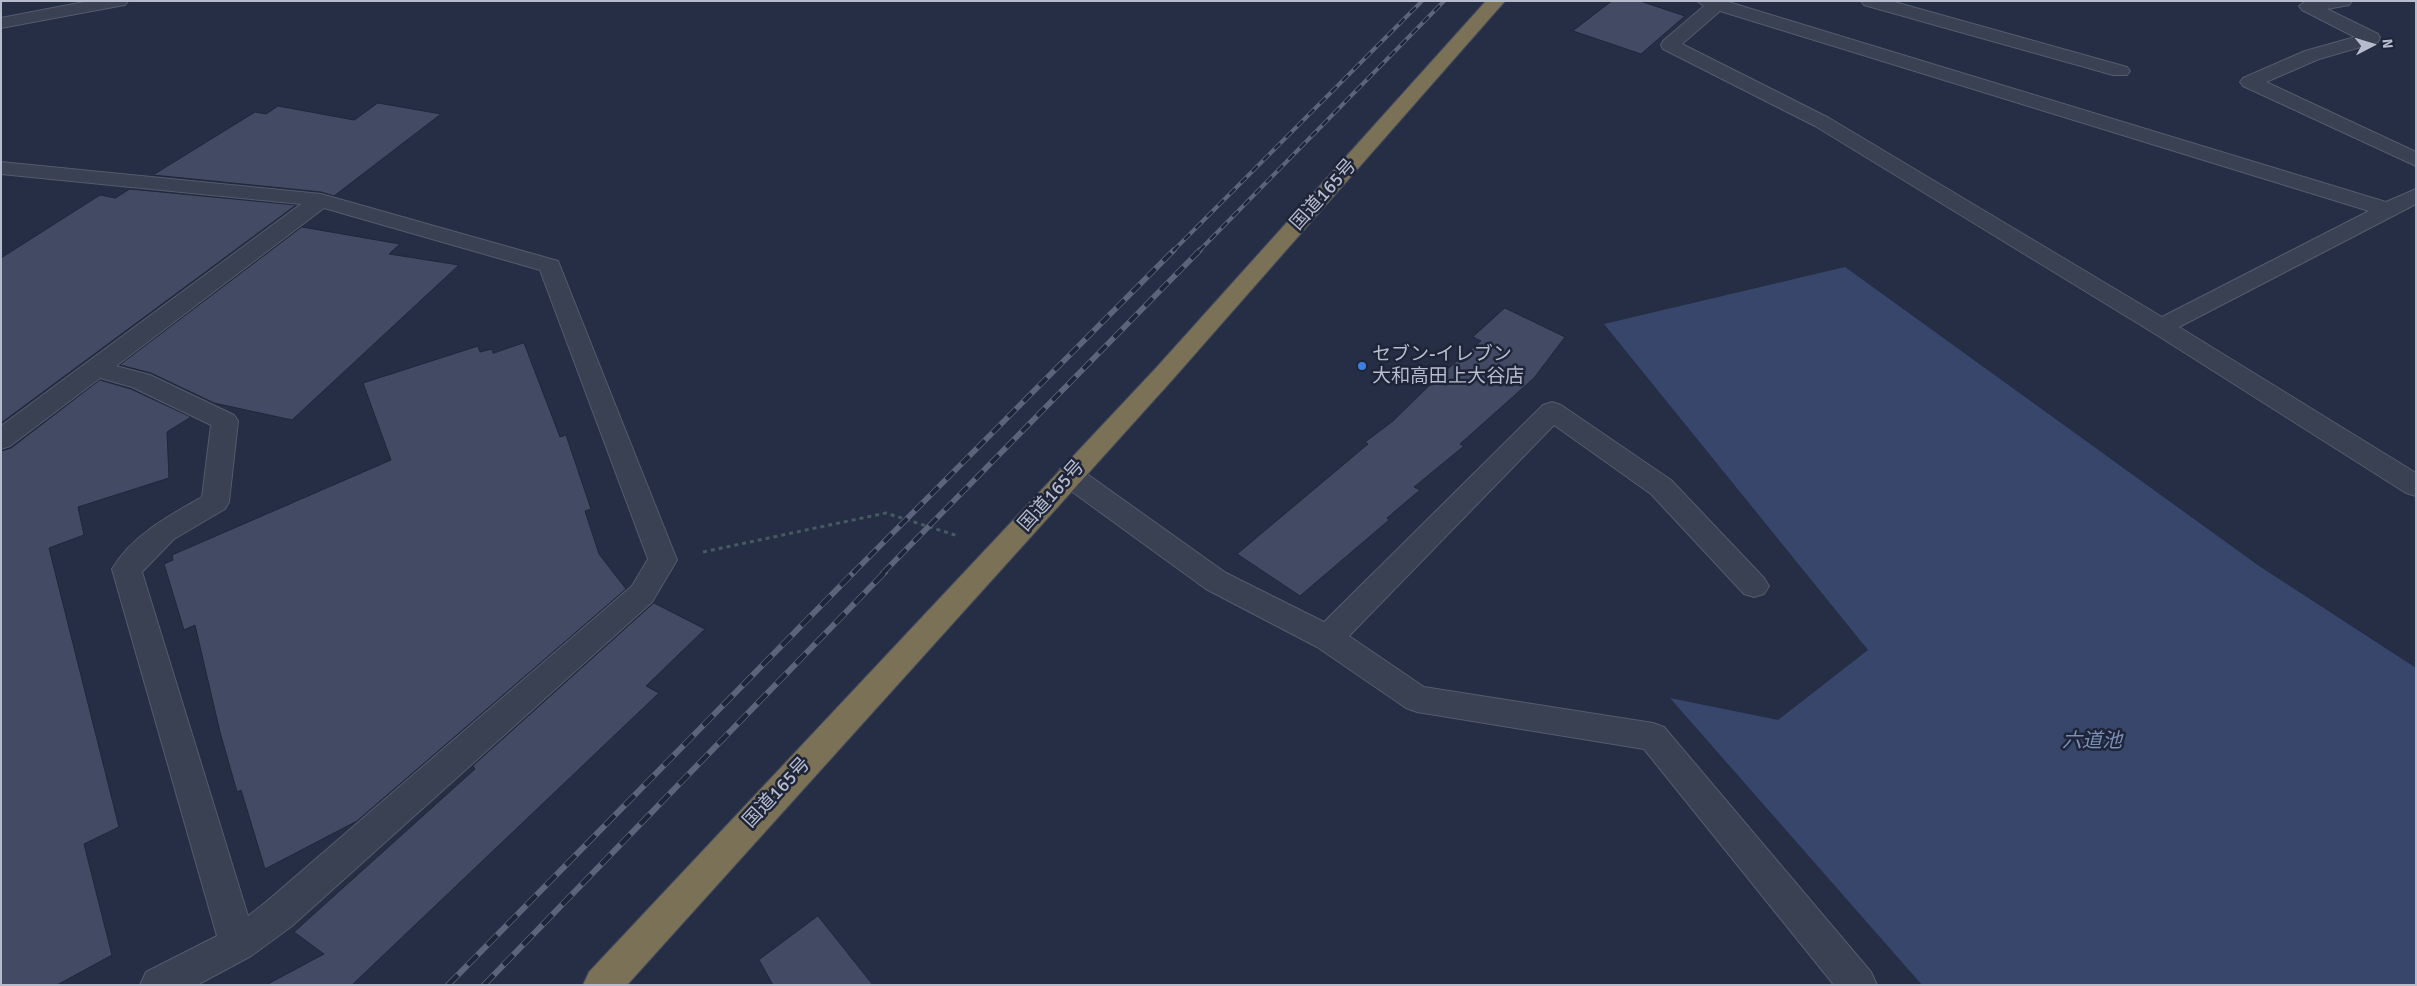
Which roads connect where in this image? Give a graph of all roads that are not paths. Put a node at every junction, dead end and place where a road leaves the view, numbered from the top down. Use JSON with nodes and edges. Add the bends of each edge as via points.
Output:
{"nodes":[{"id":1,"x":119,"y":1,"type":"edge"},
{"id":2,"x":1496,"y":1,"type":"edge"},
{"id":3,"x":1870,"y":1,"type":"edge"},
{"id":4,"x":2343,"y":1,"type":"edge"},
{"id":5,"x":1712,"y":3,"type":"edge"},
{"id":6,"x":1,"y":23,"type":"edge"},
{"id":7,"x":2120,"y":71,"type":"dead end"},
{"id":8,"x":2416,"y":160,"type":"edge"},
{"id":9,"x":1,"y":168,"type":"edge"},
{"id":10,"x":2416,"y":195,"type":"edge"},
{"id":11,"x":321,"y":200,"type":"junction"},
{"id":12,"x":2388,"y":210,"type":"junction"},
{"id":13,"x":2161,"y":327,"type":"junction"},
{"id":14,"x":96,"y":370,"type":"junction"},
{"id":15,"x":1,"y":440,"type":"edge"},
{"id":16,"x":1070,"y":476,"type":"junction"},
{"id":17,"x":2416,"y":486,"type":"edge"},
{"id":18,"x":1754,"y":586,"type":"dead end"},
{"id":19,"x":1328,"y":638,"type":"junction"},
{"id":20,"x":238,"y":944,"type":"junction"},
{"id":21,"x":159,"y":985,"type":"edge"},
{"id":22,"x":602,"y":985,"type":"edge"},
{"id":23,"x":1858,"y":985,"type":"edge"}],
"edges":[{"from":1,"to":6,"type":"street"},
{"from":2,"to":16,"type":"highway","name":"国道165号"},
{"from":3,"to":7,"type":"street"},
{"from":4,"to":8,"type":"street","via":[[2308,6],[2372,38],[2312,56],[2250,82]]},
{"from":5,"to":12,"type":"street"},
{"from":5,"to":13,"type":"street","via":[[1670,46],[1822,122]]},
{"from":9,"to":11,"type":"street"},
{"from":10,"to":12,"type":"street"},
{"from":11,"to":14,"type":"street"},
{"from":11,"to":20,"type":"street","via":[[550,266],[664,560],[642,594],[280,914]]},
{"from":12,"to":13,"type":"street"},
{"from":13,"to":17,"type":"street"},
{"from":14,"to":15,"type":"street"},
{"from":14,"to":20,"type":"street","via":[[141,381],[226,422],[216,502],[164,532],[126,569]]},
{"from":16,"to":19,"type":"street","via":[[1216,581]]},
{"from":16,"to":22,"type":"highway","name":"国道165号"},
{"from":18,"to":19,"type":"street","via":[[1661,487],[1552,411]]},
{"from":19,"to":23,"type":"street","via":[[1417,699],[1653,737]]},
{"from":20,"to":21,"type":"street"}]}
